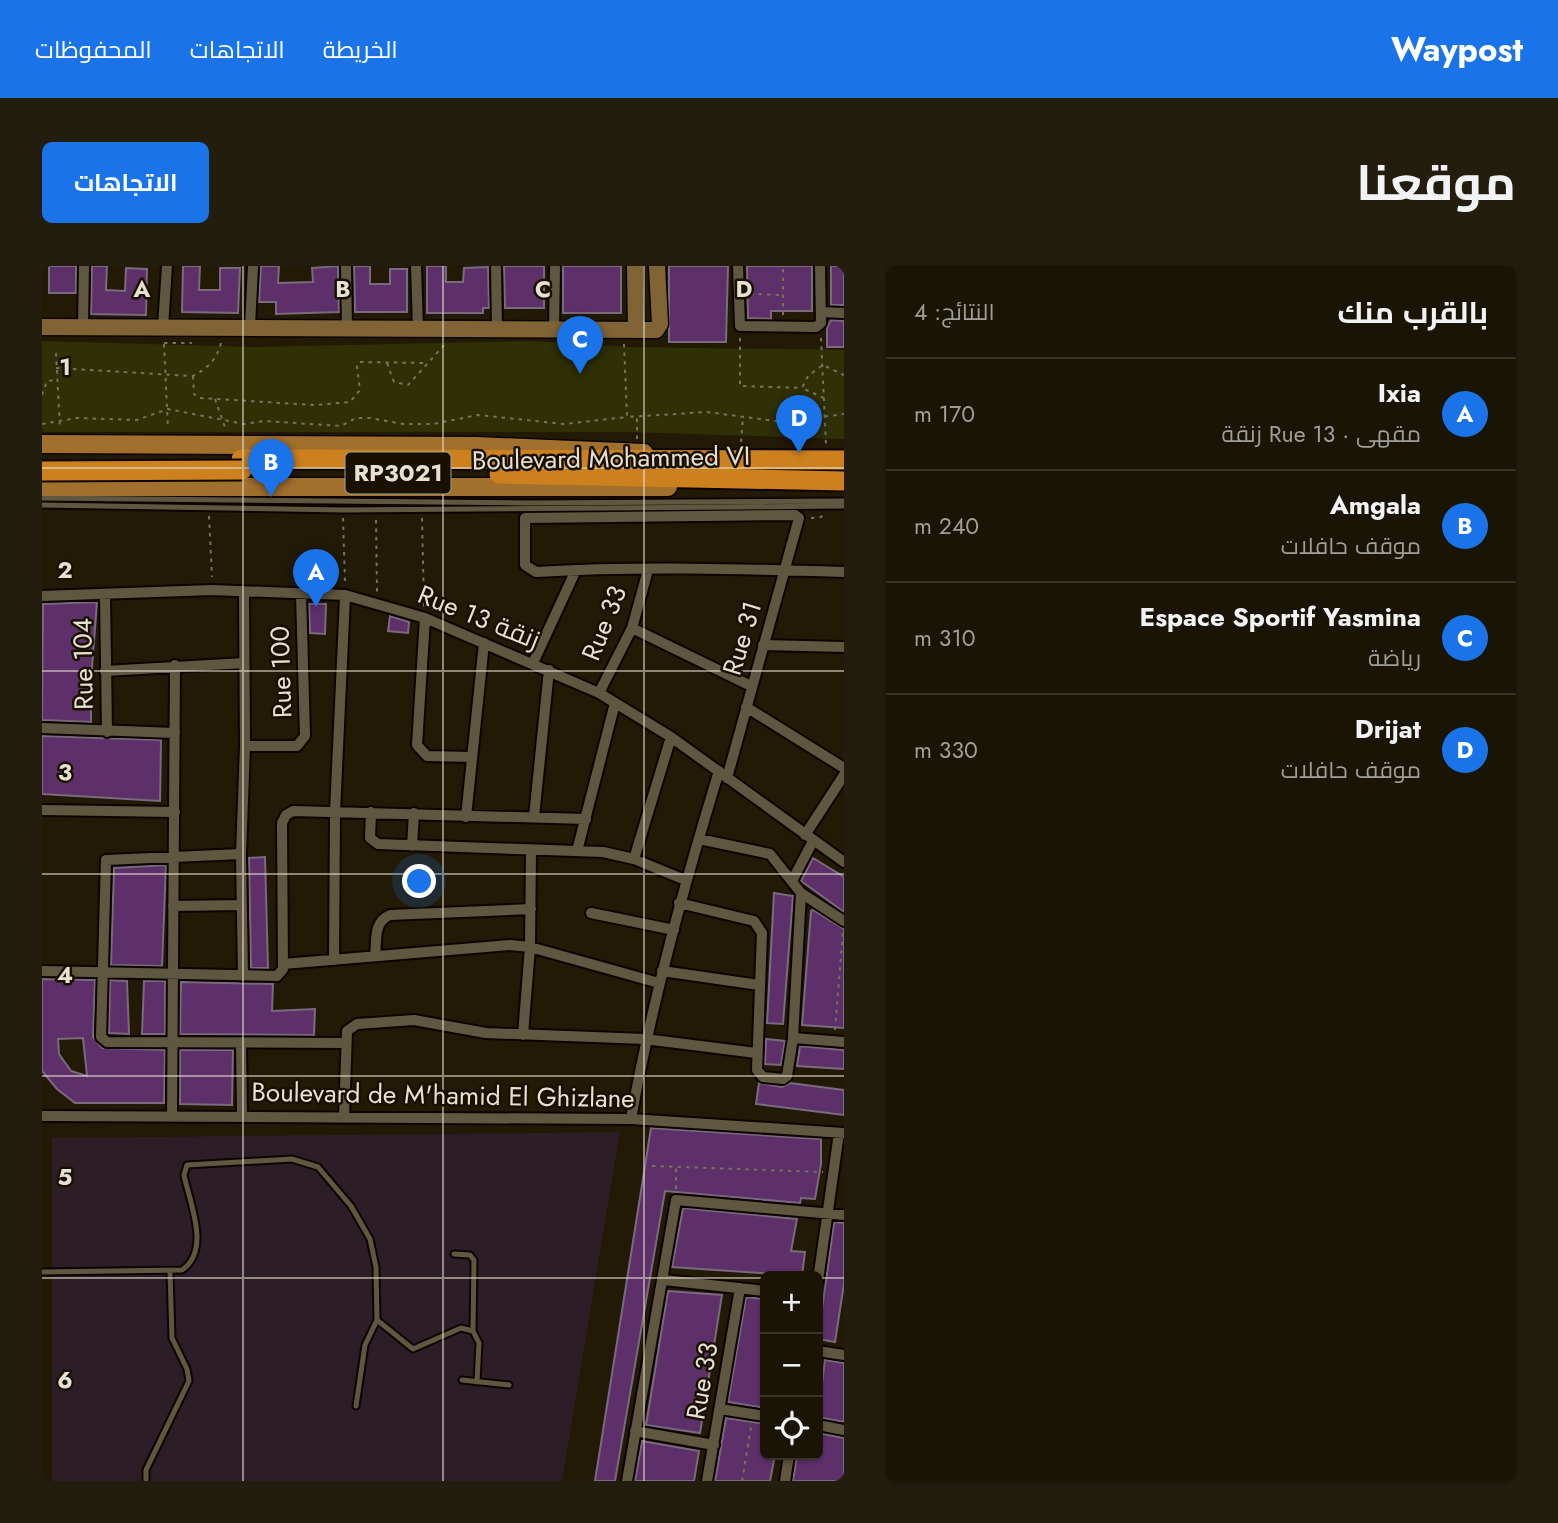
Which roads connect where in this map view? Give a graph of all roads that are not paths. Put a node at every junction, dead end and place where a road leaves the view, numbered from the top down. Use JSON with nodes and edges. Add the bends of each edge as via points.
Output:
{"nodes":[{"id":1,"x":84,"y":266,"type":"edge"},
{"id":2,"x":167,"y":266,"type":"edge"},
{"id":3,"x":253,"y":266,"type":"edge"},
{"id":4,"x":346,"y":266,"type":"edge"},
{"id":5,"x":416,"y":266,"type":"edge"},
{"id":6,"x":496,"y":266,"type":"edge"},
{"id":7,"x":555,"y":266,"type":"edge"},
{"id":8,"x":635,"y":266,"type":"edge"},
{"id":9,"x":657,"y":266,"type":"edge"},
{"id":10,"x":738,"y":266,"type":"edge"},
{"id":11,"x":820,"y":266,"type":"edge"},
{"id":12,"x":821,"y":312,"type":"junction"},
{"id":13,"x":844,"y":313,"type":"edge"},
{"id":14,"x":83,"y":326,"type":"junction"},
{"id":15,"x":42,"y":327,"type":"edge"},
{"id":16,"x":163,"y":327,"type":"junction"},
{"id":17,"x":250,"y":327,"type":"junction"},
{"id":18,"x":347,"y":327,"type":"junction"},
{"id":19,"x":418,"y":328,"type":"junction"},
{"id":20,"x":497,"y":328,"type":"junction"},
{"id":21,"x":554,"y":329,"type":"junction"},
{"id":22,"x":630,"y":330,"type":"junction"},
{"id":23,"x":42,"y":444,"type":"edge"},
{"id":24,"x":42,"y":458,"type":"edge"},
{"id":25,"x":239,"y":458,"type":"junction"},
{"id":26,"x":836,"y":460,"type":"edge"},
{"id":27,"x":42,"y":471,"type":"edge"},
{"id":28,"x":803,"y":478,"type":"junction"},
{"id":29,"x":844,"y":481,"type":"edge"},
{"id":30,"x":42,"y":486,"type":"edge"},
{"id":31,"x":42,"y":498,"type":"edge"},
{"id":32,"x":844,"y":504,"type":"edge"},
{"id":33,"x":42,"y":505,"type":"edge"},
{"id":34,"x":576,"y":570,"type":"junction"},
{"id":35,"x":648,"y":570,"type":"junction"},
{"id":36,"x":787,"y":570,"type":"junction"},
{"id":37,"x":844,"y":572,"type":"edge"},
{"id":38,"x":244,"y":593,"type":"junction"},
{"id":39,"x":105,"y":594,"type":"junction"},
{"id":40,"x":301,"y":594,"type":"junction"},
{"id":41,"x":42,"y":596,"type":"edge"},
{"id":42,"x":345,"y":596,"type":"junction"},
{"id":43,"x":425,"y":618,"type":"junction"},
{"id":44,"x":632,"y":628,"type":"junction"},
{"id":45,"x":484,"y":643,"type":"junction"},
{"id":46,"x":763,"y":645,"type":"junction"},
{"id":47,"x":844,"y":647,"type":"edge"},
{"id":48,"x":244,"y":663,"type":"junction"},
{"id":49,"x":533,"y":663,"type":"junction"},
{"id":50,"x":175,"y":665,"type":"junction"},
{"id":51,"x":549,"y":670,"type":"junction"},
{"id":52,"x":105,"y":671,"type":"junction"},
{"id":53,"x":751,"y":686,"type":"junction"},
{"id":54,"x":599,"y":693,"type":"junction"},
{"id":55,"x":615,"y":703,"type":"junction"},
{"id":56,"x":746,"y":707,"type":"junction"},
{"id":57,"x":42,"y":728,"type":"edge"},
{"id":58,"x":107,"y":732,"type":"junction"},
{"id":59,"x":175,"y":733,"type":"junction"},
{"id":60,"x":671,"y":737,"type":"junction"},
{"id":61,"x":245,"y":746,"type":"junction"},
{"id":62,"x":472,"y":757,"type":"junction"},
{"id":63,"x":844,"y":768,"type":"edge"},
{"id":64,"x":723,"y":775,"type":"junction"},
{"id":65,"x":844,"y":775,"type":"edge"},
{"id":66,"x":42,"y":810,"type":"edge"},
{"id":67,"x":175,"y":812,"type":"junction"},
{"id":68,"x":371,"y":812,"type":"junction"},
{"id":69,"x":335,"y":813,"type":"junction"},
{"id":70,"x":414,"y":813,"type":"junction"},
{"id":71,"x":466,"y":817,"type":"junction"},
{"id":72,"x":534,"y":817,"type":"junction"},
{"id":73,"x":586,"y":819,"type":"junction"},
{"id":74,"x":809,"y":838,"type":"junction"},
{"id":75,"x":699,"y":839,"type":"junction"},
{"id":76,"x":412,"y":846,"type":"junction"},
{"id":77,"x":531,"y":850,"type":"junction"},
{"id":78,"x":577,"y":851,"type":"junction"},
{"id":79,"x":241,"y":854,"type":"junction"},
{"id":80,"x":175,"y":856,"type":"junction"},
{"id":81,"x":635,"y":859,"type":"junction"},
{"id":82,"x":844,"y":862,"type":"edge"},
{"id":83,"x":685,"y":880,"type":"junction"},
{"id":84,"x":792,"y":881,"type":"junction"},
{"id":85,"x":801,"y":893,"type":"junction"},
{"id":86,"x":679,"y":903,"type":"junction"},
{"id":87,"x":242,"y":905,"type":"junction"},
{"id":88,"x":173,"y":906,"type":"junction"},
{"id":89,"x":531,"y":909,"type":"junction"},
{"id":90,"x":591,"y":913,"type":"dead end"},
{"id":91,"x":844,"y":920,"type":"edge"},
{"id":92,"x":674,"y":930,"type":"junction"},
{"id":93,"x":530,"y":947,"type":"junction"},
{"id":94,"x":375,"y":956,"type":"junction"},
{"id":95,"x":334,"y":959,"type":"junction"},
{"id":96,"x":283,"y":964,"type":"junction"},
{"id":97,"x":42,"y":971,"type":"edge"},
{"id":98,"x":101,"y":971,"type":"junction"},
{"id":99,"x":171,"y":971,"type":"junction"},
{"id":100,"x":662,"y":971,"type":"junction"},
{"id":101,"x":243,"y":976,"type":"junction"},
{"id":102,"x":659,"y":984,"type":"junction"},
{"id":103,"x":759,"y":985,"type":"junction"},
{"id":104,"x":523,"y":1035,"type":"junction"},
{"id":105,"x":793,"y":1038,"type":"junction"},
{"id":106,"x":645,"y":1040,"type":"junction"},
{"id":107,"x":839,"y":1042,"type":"edge"},
{"id":108,"x":172,"y":1043,"type":"junction"},
{"id":109,"x":241,"y":1043,"type":"junction"},
{"id":110,"x":346,"y":1043,"type":"junction"},
{"id":111,"x":756,"y":1053,"type":"junction"},
{"id":112,"x":242,"y":1115,"type":"junction"},
{"id":113,"x":42,"y":1116,"type":"edge"},
{"id":114,"x":172,"y":1116,"type":"junction"},
{"id":115,"x":344,"y":1118,"type":"junction"},
{"id":116,"x":631,"y":1119,"type":"junction"},
{"id":117,"x":842,"y":1133,"type":"edge"},
{"id":118,"x":827,"y":1214,"type":"junction"},
{"id":119,"x":844,"y":1215,"type":"edge"},
{"id":120,"x":454,"y":1254,"type":"dead end"},
{"id":121,"x":819,"y":1271,"type":"edge"},
{"id":122,"x":42,"y":1272,"type":"edge"},
{"id":123,"x":170,"y":1272,"type":"junction"},
{"id":124,"x":664,"y":1280,"type":"junction"},
{"id":125,"x":740,"y":1288,"type":"junction"},
{"id":126,"x":760,"y":1290,"type":"edge"},
{"id":127,"x":377,"y":1320,"type":"junction"},
{"id":128,"x":473,"y":1331,"type":"junction"},
{"id":129,"x":823,"y":1352,"type":"edge"},
{"id":130,"x":844,"y":1354,"type":"edge"},
{"id":131,"x":462,"y":1380,"type":"dead end"},
{"id":132,"x":477,"y":1381,"type":"junction"},
{"id":133,"x":509,"y":1385,"type":"dead end"},
{"id":134,"x":356,"y":1406,"type":"dead end"},
{"id":135,"x":720,"y":1409,"type":"junction"},
{"id":136,"x":760,"y":1416,"type":"edge"},
{"id":137,"x":823,"y":1426,"type":"edge"},
{"id":138,"x":844,"y":1430,"type":"edge"},
{"id":139,"x":635,"y":1431,"type":"junction"},
{"id":140,"x":714,"y":1445,"type":"junction"},
{"id":141,"x":788,"y":1460,"type":"edge"},
{"id":142,"x":146,"y":1481,"type":"edge"},
{"id":143,"x":627,"y":1481,"type":"edge"},
{"id":144,"x":707,"y":1481,"type":"edge"},
{"id":145,"x":785,"y":1481,"type":"edge"}],
"edges":[{"from":1,"to":14,"type":"street"},
{"from":2,"to":16,"type":"street"},
{"from":3,"to":17,"type":"street"},
{"from":4,"to":18,"type":"street"},
{"from":5,"to":19,"type":"street"},
{"from":6,"to":20,"type":"street"},
{"from":7,"to":21,"type":"street"},
{"from":8,"to":22,"type":"street"},
{"from":9,"to":22,"type":"street","via":[[660,324],[656,330]]},
{"from":10,"to":12,"type":"street","via":[[739,324],[819,326]]},
{"from":11,"to":12,"type":"street"},
{"from":12,"to":13,"type":"street"},
{"from":14,"to":15,"type":"street"},
{"from":14,"to":16,"type":"street"},
{"from":16,"to":17,"type":"street"},
{"from":17,"to":18,"type":"street"},
{"from":18,"to":19,"type":"street"},
{"from":19,"to":20,"type":"street"},
{"from":20,"to":21,"type":"street"},
{"from":21,"to":22,"type":"street"},
{"from":23,"to":25,"type":"main road"},
{"from":24,"to":25,"type":"highway","number":"RP3021"},
{"from":25,"to":26,"type":"highway","number":"RP3021"},
{"from":25,"to":27,"type":"highway","number":"RP3021","bridge":true},
{"from":25,"to":28,"type":"highway","number":"RP3021"},
{"from":28,"to":29,"type":"highway","number":"RP3021"},
{"from":28,"to":30,"type":"main road","name":"Boulevard Mohammed VI","via":[[716,486]]},
{"from":31,"to":32,"type":"lane"},
{"from":32,"to":33,"type":"lane","via":[[343,510]]},
{"from":34,"to":35,"type":"street"},
{"from":34,"to":36,"type":"street","name":"Rue 31","via":[[529,570],[525,565],[526,517],[795,515],[800,523]]},
{"from":34,"to":49,"type":"street"},
{"from":35,"to":36,"type":"street"},
{"from":35,"to":44,"type":"street","name":"Rue 33"},
{"from":36,"to":37,"type":"street"},
{"from":36,"to":46,"type":"street","name":"Rue 31"},
{"from":38,"to":39,"type":"street","name":"Rue 13 زنقة"},
{"from":38,"to":40,"type":"street","name":"Rue 13 زنقة"},
{"from":38,"to":48,"type":"street"},
{"from":39,"to":41,"type":"street","name":"Rue 13 زنقة"},
{"from":39,"to":52,"type":"street","name":"Rue 104"},
{"from":40,"to":42,"type":"street","name":"Rue 13 زنقة"},
{"from":40,"to":61,"type":"street","name":"Rue 100","via":[[306,730],[297,746]]},
{"from":42,"to":43,"type":"street","name":"Rue 13 زنقة"},
{"from":42,"to":69,"type":"street"},
{"from":43,"to":45,"type":"street","name":"Rue 13 زنقة"},
{"from":43,"to":62,"type":"street","via":[[418,745],[427,756]]},
{"from":44,"to":53,"type":"street"},
{"from":44,"to":54,"type":"street","name":"Rue 33"},
{"from":45,"to":49,"type":"street","name":"Rue 13 زنقة"},
{"from":45,"to":62,"type":"street"},
{"from":46,"to":47,"type":"street"},
{"from":46,"to":53,"type":"street","name":"Rue 31"},
{"from":48,"to":50,"type":"street"},
{"from":48,"to":61,"type":"street"},
{"from":49,"to":51,"type":"street","name":"Rue 13 زنقة"},
{"from":50,"to":52,"type":"street"},
{"from":50,"to":59,"type":"street"},
{"from":51,"to":54,"type":"street","name":"Rue 13 زنقة"},
{"from":51,"to":72,"type":"street"},
{"from":52,"to":58,"type":"street","name":"Rue 104"},
{"from":53,"to":56,"type":"street","name":"Rue 31"},
{"from":54,"to":55,"type":"street","name":"Rue 13 زنقة"},
{"from":55,"to":60,"type":"street","name":"Rue 13 زنقة"},
{"from":55,"to":73,"type":"street"},
{"from":56,"to":63,"type":"street"},
{"from":56,"to":64,"type":"street","name":"Rue 31"},
{"from":57,"to":58,"type":"street"},
{"from":58,"to":59,"type":"street"},
{"from":59,"to":67,"type":"street"},
{"from":60,"to":64,"type":"street","name":"Rue 13 زنقة"},
{"from":60,"to":81,"type":"street"},
{"from":61,"to":79,"type":"street"},
{"from":62,"to":71,"type":"street"},
{"from":64,"to":74,"type":"street","name":"Rue 13 زنقة"},
{"from":64,"to":75,"type":"street","name":"Rue 31"},
{"from":65,"to":74,"type":"street"},
{"from":66,"to":67,"type":"street"},
{"from":67,"to":80,"type":"street"},
{"from":68,"to":69,"type":"street"},
{"from":68,"to":70,"type":"street"},
{"from":68,"to":76,"type":"street","via":[[372,842]]},
{"from":69,"to":95,"type":"street"},
{"from":69,"to":96,"type":"street","via":[[293,811],[283,820]]},
{"from":70,"to":71,"type":"street"},
{"from":70,"to":76,"type":"street"},
{"from":71,"to":72,"type":"street"},
{"from":72,"to":73,"type":"street"},
{"from":73,"to":78,"type":"street"},
{"from":74,"to":82,"type":"street","name":"Rue 13 زنقة"},
{"from":74,"to":84,"type":"street"},
{"from":75,"to":83,"type":"street","name":"Rue 31"},
{"from":75,"to":84,"type":"street","via":[[770,854]]},
{"from":76,"to":77,"type":"street"},
{"from":77,"to":78,"type":"street"},
{"from":77,"to":89,"type":"street"},
{"from":78,"to":81,"type":"street"},
{"from":79,"to":80,"type":"street"},
{"from":79,"to":87,"type":"street"},
{"from":80,"to":88,"type":"street"},
{"from":80,"to":98,"type":"street","via":[[106,860]]},
{"from":81,"to":83,"type":"street"},
{"from":83,"to":86,"type":"street","name":"Rue 31"},
{"from":84,"to":85,"type":"street"},
{"from":85,"to":91,"type":"street"},
{"from":85,"to":105,"type":"street"},
{"from":86,"to":92,"type":"street","name":"Rue 31"},
{"from":86,"to":103,"type":"street","via":[[760,926]]},
{"from":87,"to":88,"type":"street"},
{"from":87,"to":101,"type":"street"},
{"from":88,"to":99,"type":"street"},
{"from":89,"to":93,"type":"street"},
{"from":89,"to":94,"type":"street","via":[[390,915],[378,925]]},
{"from":90,"to":92,"type":"street"},
{"from":92,"to":100,"type":"street","name":"Rue 31"},
{"from":93,"to":94,"type":"street"},
{"from":93,"to":102,"type":"street"},
{"from":93,"to":104,"type":"street"},
{"from":94,"to":95,"type":"street"},
{"from":95,"to":96,"type":"street"},
{"from":96,"to":101,"type":"street","via":[[277,975]]},
{"from":97,"to":98,"type":"street"},
{"from":98,"to":99,"type":"street"},
{"from":98,"to":108,"type":"street","via":[[103,1041]]},
{"from":99,"to":101,"type":"street"},
{"from":99,"to":108,"type":"street"},
{"from":100,"to":102,"type":"street","name":"Rue 31"},
{"from":100,"to":103,"type":"street"},
{"from":102,"to":106,"type":"street","name":"Rue 31"},
{"from":103,"to":111,"type":"street"},
{"from":104,"to":106,"type":"street"},
{"from":104,"to":110,"type":"street","via":[[414,1020],[351,1026]]},
{"from":105,"to":107,"type":"street"},
{"from":105,"to":111,"type":"street","via":[[783,1079],[759,1074]]},
{"from":106,"to":111,"type":"street"},
{"from":106,"to":116,"type":"street","name":"Rue 31"},
{"from":108,"to":109,"type":"street"},
{"from":108,"to":114,"type":"street"},
{"from":109,"to":110,"type":"street"},
{"from":109,"to":112,"type":"street"},
{"from":110,"to":115,"type":"street"},
{"from":112,"to":114,"type":"street","name":"Boulevard de M'hamid El Ghizlane"},
{"from":112,"to":115,"type":"street","name":"Boulevard de M'hamid El Ghizlane"},
{"from":113,"to":114,"type":"street","name":"Boulevard de M'hamid El Ghizlane"},
{"from":115,"to":116,"type":"street","name":"Boulevard de M'hamid El Ghizlane"},
{"from":116,"to":117,"type":"street","name":"Boulevard de M'hamid El Ghizlane"},
{"from":117,"to":118,"type":"street"},
{"from":118,"to":119,"type":"street"},
{"from":118,"to":121,"type":"street"},
{"from":118,"to":124,"type":"street","via":[[676,1200]]},
{"from":120,"to":128,"type":"lane","via":[[470,1255],[474,1260]]},
{"from":122,"to":123,"type":"lane"},
{"from":123,"to":127,"type":"lane","via":[[186,1268],[197,1252],[184,1175],[187,1166],[299,1160],[317,1167],[331,1180],[366,1230],[375,1258]]},
{"from":123,"to":142,"type":"lane","via":[[172,1338],[189,1381],[146,1470]]},
{"from":124,"to":125,"type":"street"},
{"from":124,"to":139,"type":"street"},
{"from":125,"to":126,"type":"street"},
{"from":125,"to":135,"type":"street","name":"Rue 33"},
{"from":127,"to":128,"type":"lane","via":[[413,1349],[461,1328]]},
{"from":127,"to":134,"type":"lane","via":[[365,1345]]},
{"from":128,"to":132,"type":"lane","via":[[479,1343]]},
{"from":129,"to":130,"type":"street"},
{"from":131,"to":132,"type":"lane"},
{"from":132,"to":133,"type":"lane"},
{"from":135,"to":136,"type":"street"},
{"from":135,"to":140,"type":"street","name":"Rue 33"},
{"from":137,"to":138,"type":"street"},
{"from":139,"to":140,"type":"street"},
{"from":139,"to":143,"type":"street"},
{"from":140,"to":144,"type":"street","name":"Rue 33"},
{"from":141,"to":145,"type":"street"}]}
